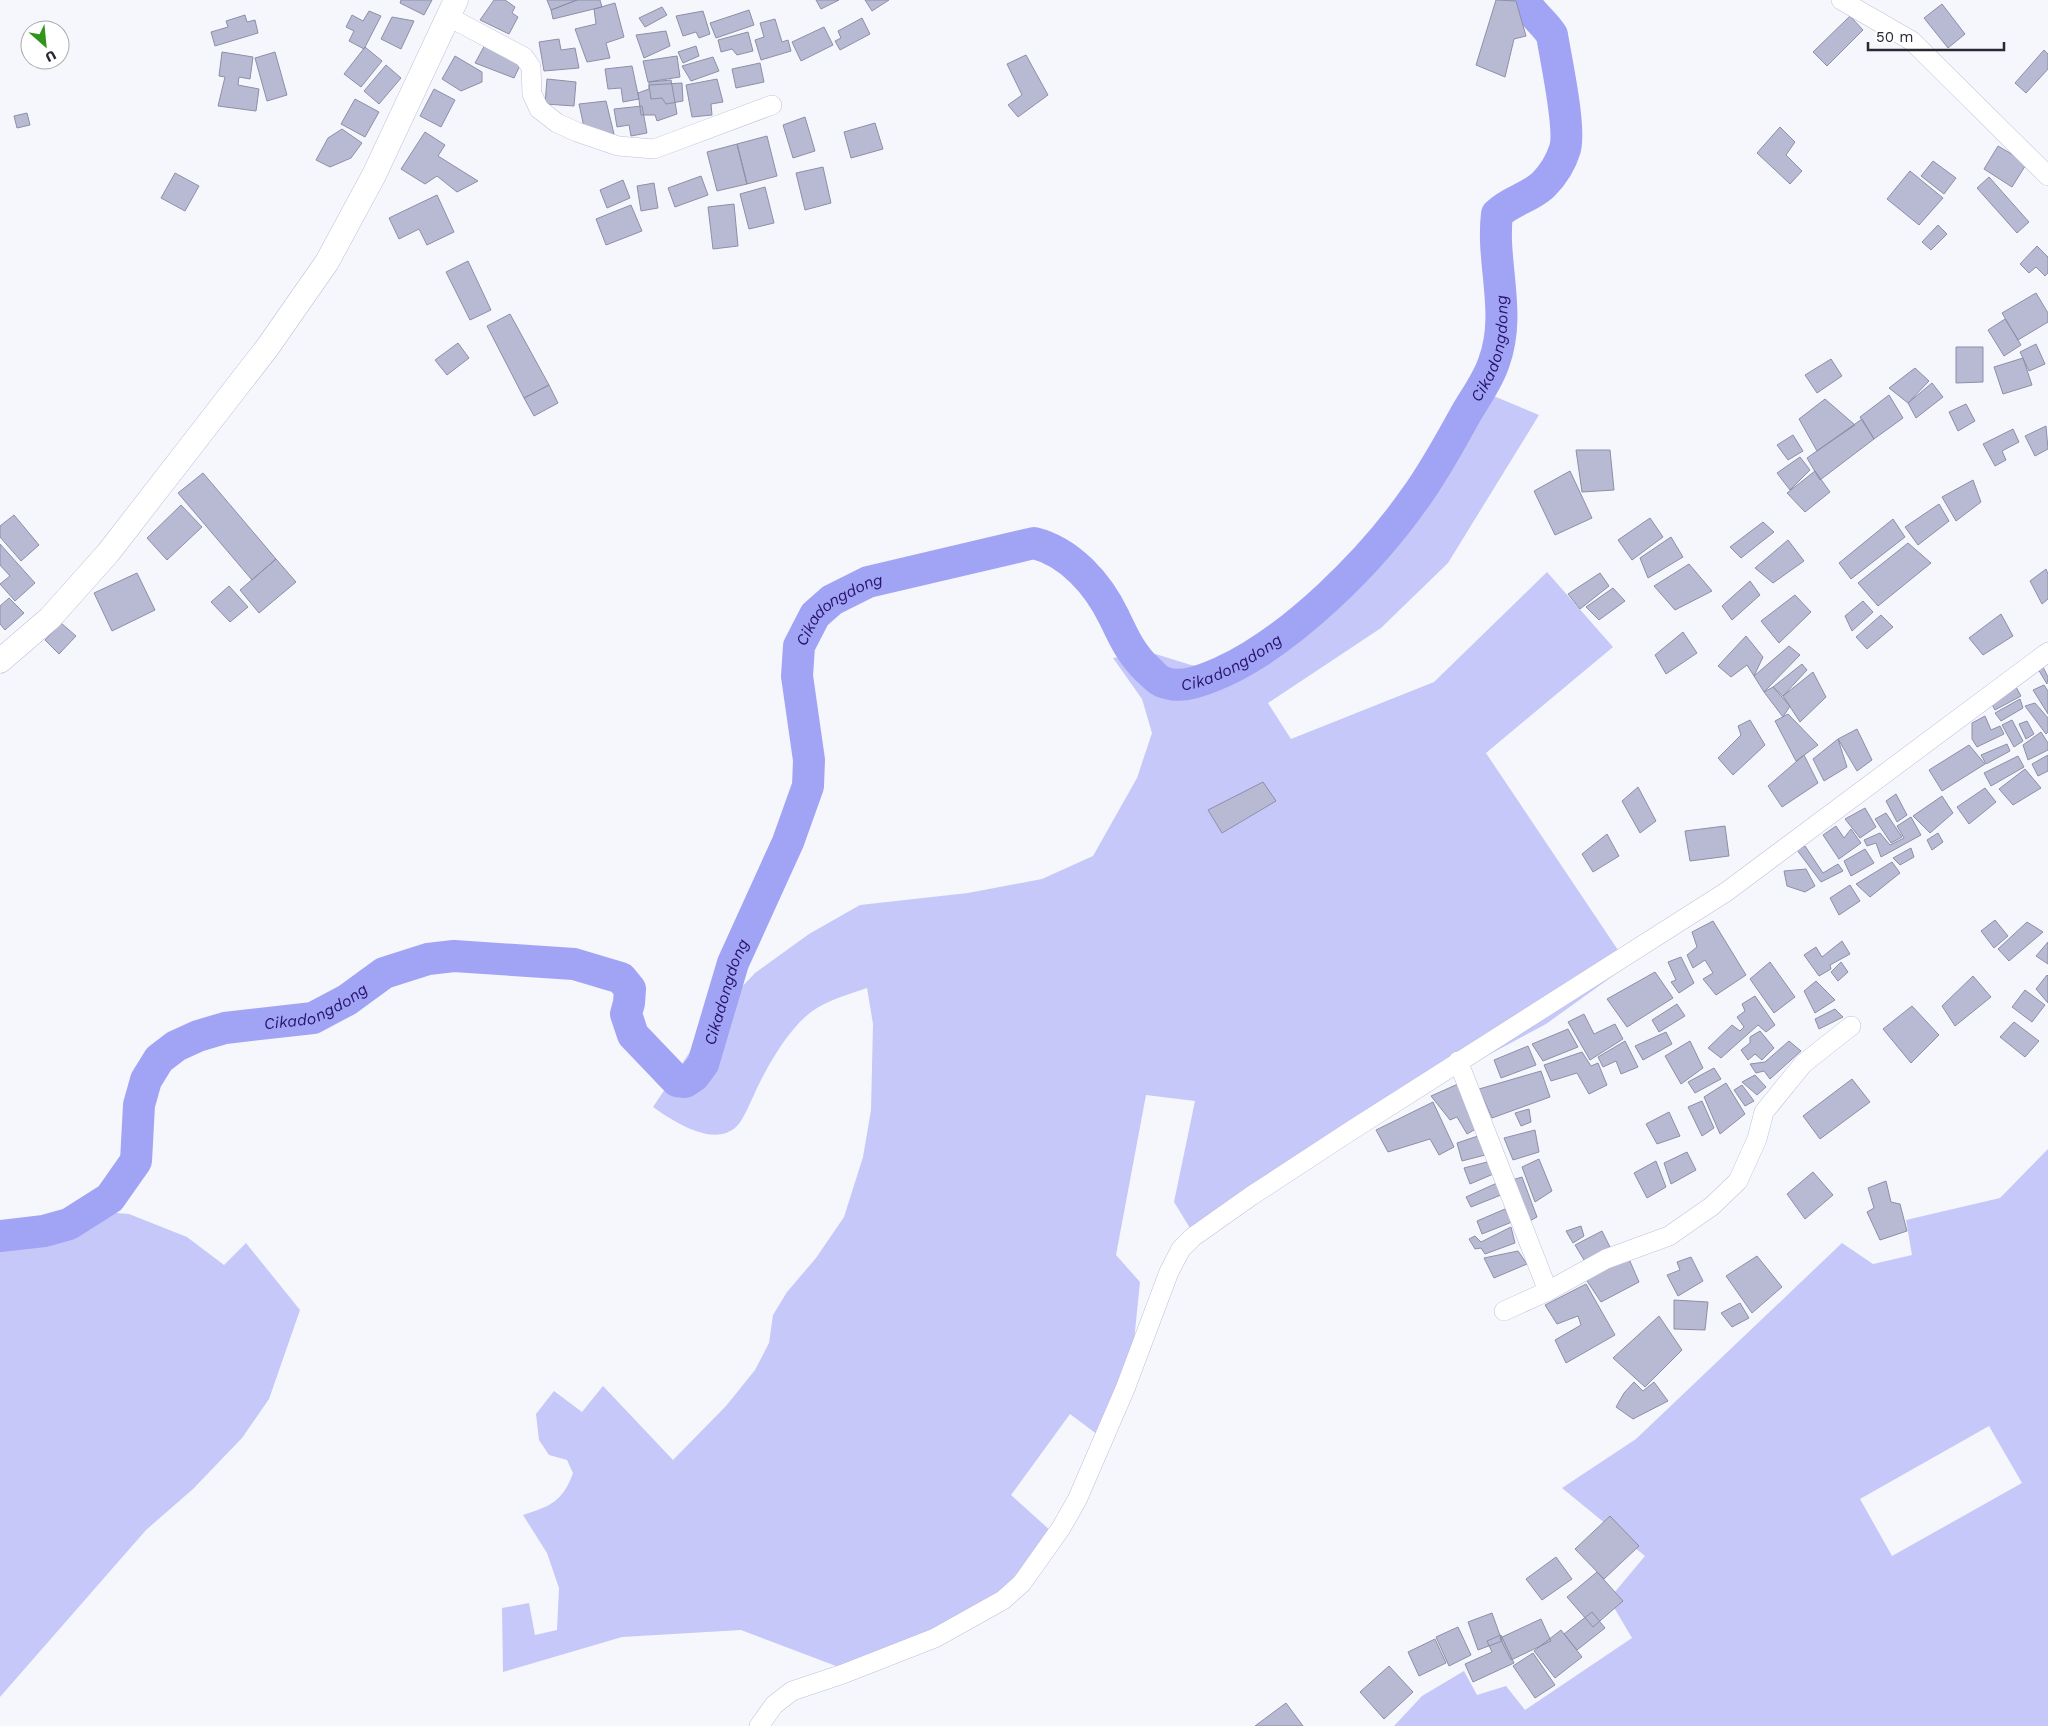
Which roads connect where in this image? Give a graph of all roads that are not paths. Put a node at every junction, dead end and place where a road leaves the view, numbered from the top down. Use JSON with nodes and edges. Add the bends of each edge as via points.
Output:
{"nodes":[{"id":1,"x":1841,"y":0,"type":"edge"},
{"id":2,"x":452,"y":9,"type":"edge"},
{"id":3,"x":772,"y":105,"type":"dead end"},
{"id":4,"x":2048,"y":176,"type":"edge"},
{"id":5,"x":2048,"y":652,"type":"edge"},
{"id":6,"x":0,"y":661,"type":"edge"},
{"id":7,"x":1851,"y":1026,"type":"dead end"},
{"id":8,"x":1458,"y":1061,"type":"junction"},
{"id":9,"x":1548,"y":1291,"type":"junction"},
{"id":10,"x":1504,"y":1311,"type":"dead end"},
{"id":11,"x":759,"y":1726,"type":"edge"}],
"edges":[{"from":1,"to":4,"type":"street","via":[[1912,41]]},
{"from":2,"to":3,"type":"street","via":[[524,57],[531,67],[532,94],[539,109],[558,123],[603,142],[654,150]]},
{"from":2,"to":6,"type":"street","via":[[374,175],[327,262],[300,301],[108,553],[50,618]]},
{"from":5,"to":8,"type":"street","via":[[1726,892]]},
{"from":7,"to":9,"type":"street","via":[[1802,1064],[1764,1112],[1758,1139],[1738,1181],[1712,1206],[1669,1236],[1606,1259]]},
{"from":8,"to":9,"type":"street"},
{"from":8,"to":11,"type":"street","via":[[1251,1196],[1181,1249],[1165,1281],[1125,1389],[1077,1500],[1035,1566],[1013,1591],[1003,1600],[935,1638],[792,1691],[774,1705]]},
{"from":9,"to":10,"type":"street"}]}
